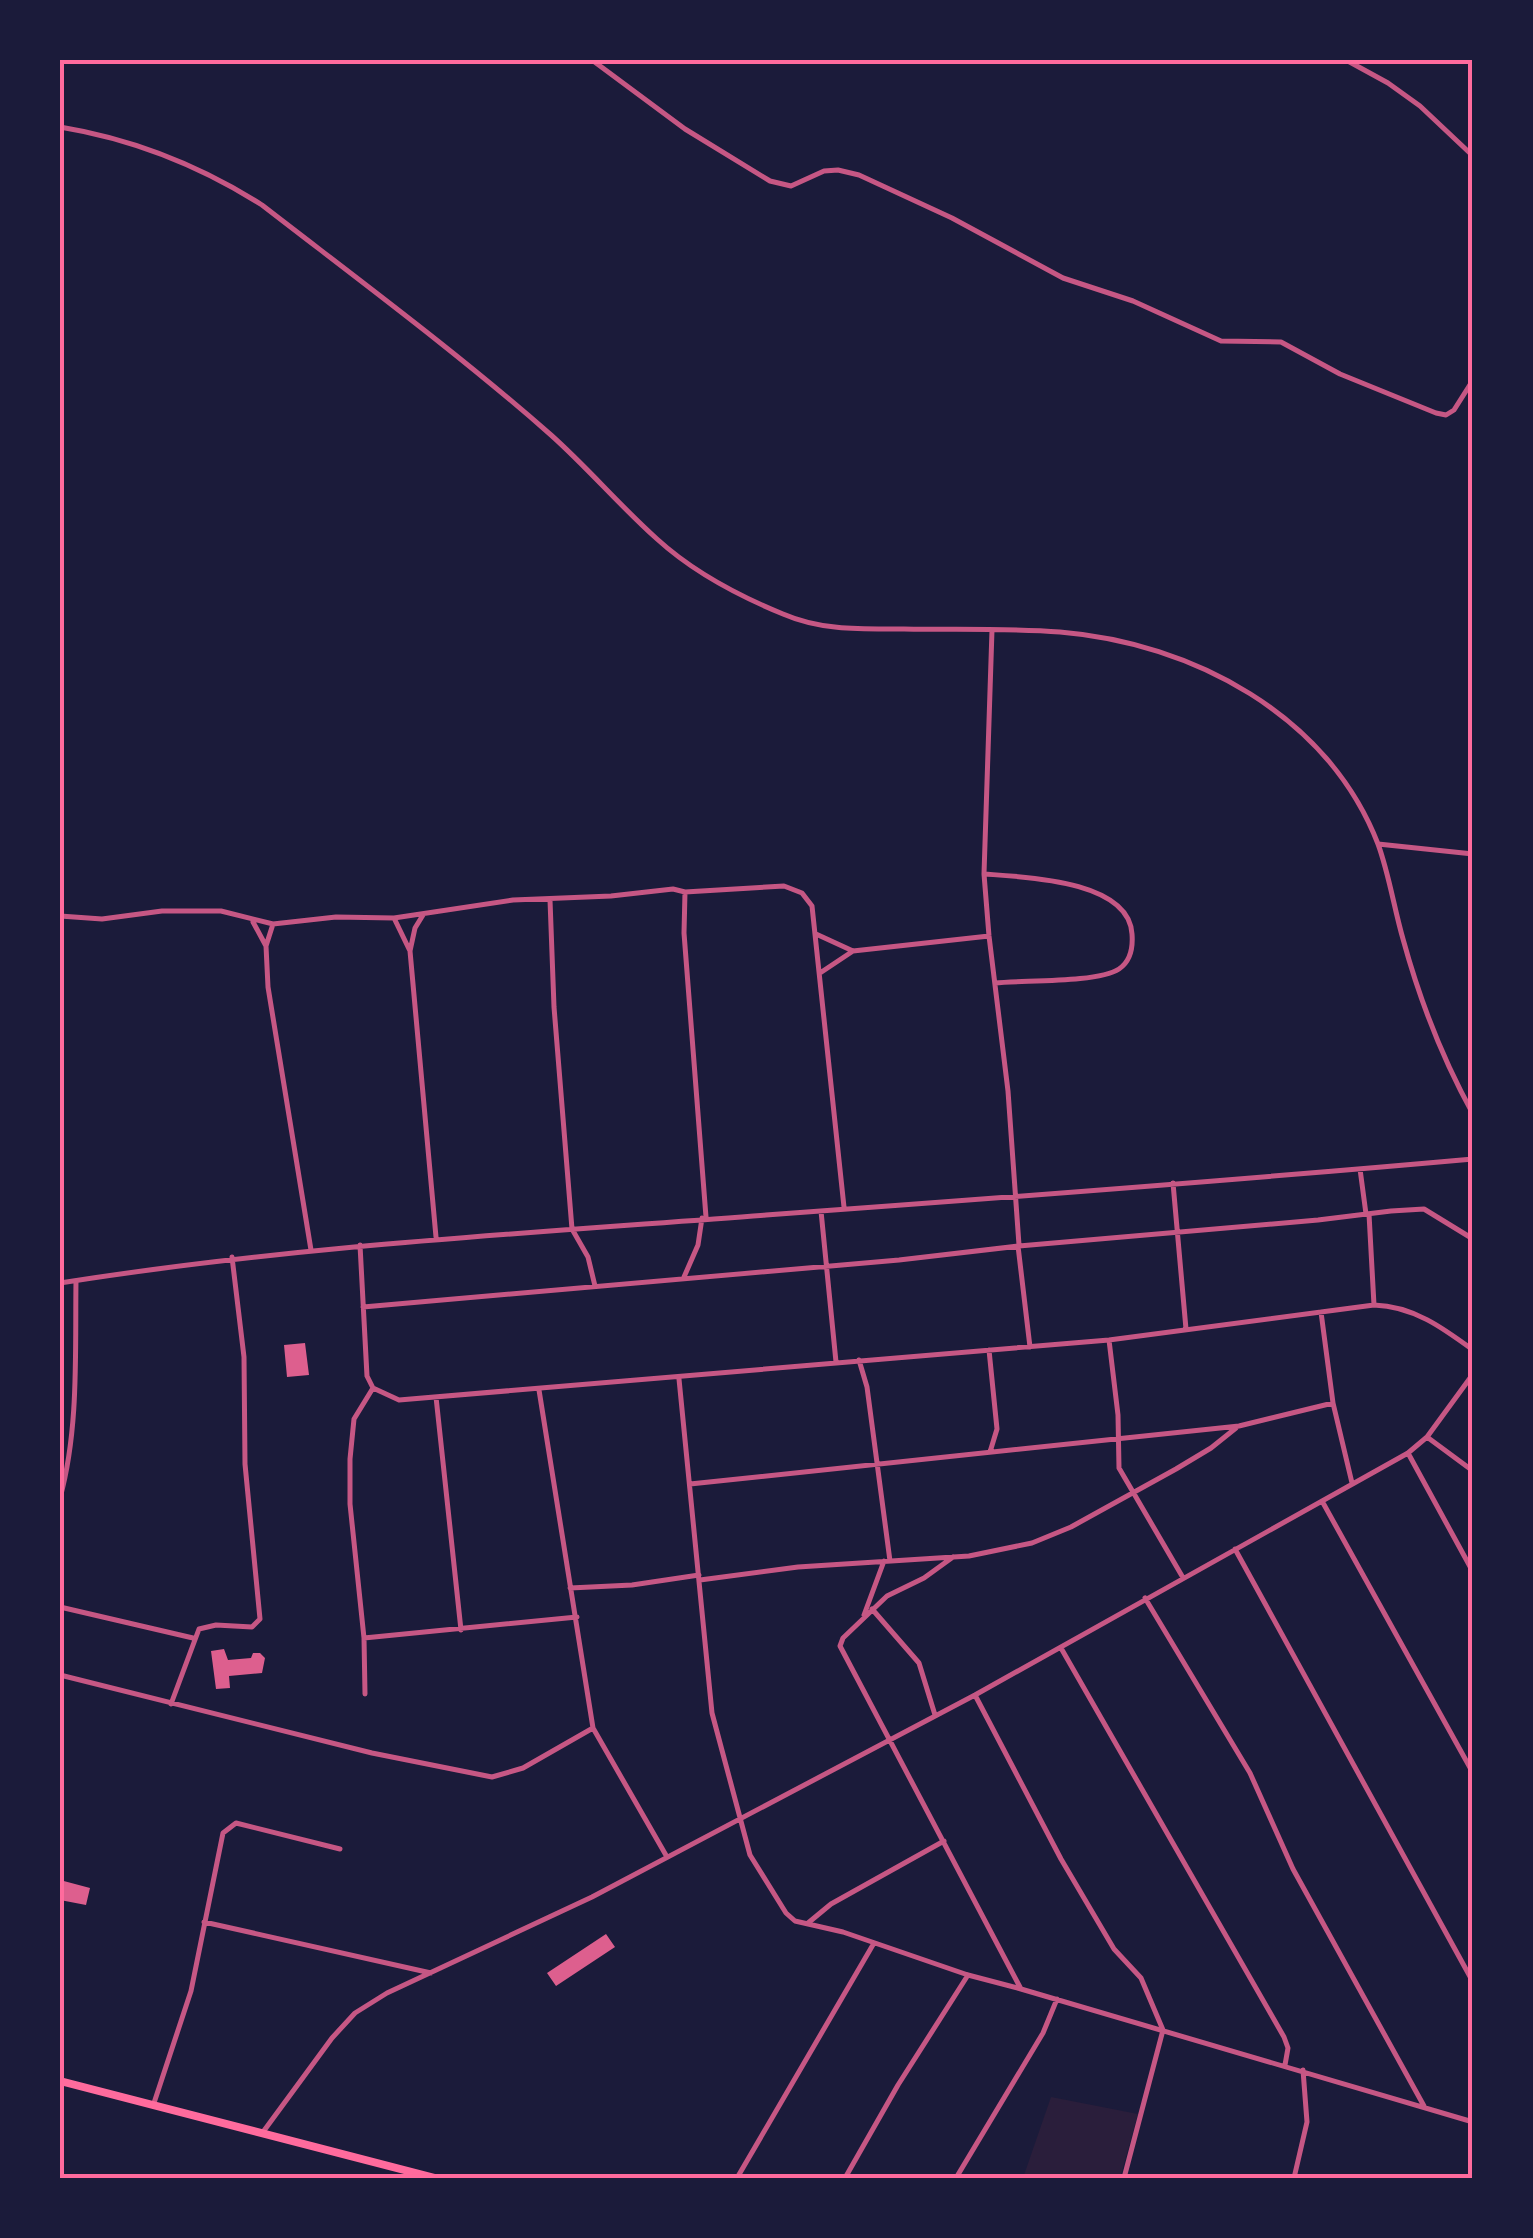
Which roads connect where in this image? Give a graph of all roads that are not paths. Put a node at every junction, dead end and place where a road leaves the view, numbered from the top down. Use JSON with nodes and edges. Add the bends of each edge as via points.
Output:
{"nodes":[{"id":1,"x":592,"y":60,"type":"edge"},
{"id":2,"x":1346,"y":60,"type":"edge"},
{"id":3,"x":60,"y":127,"type":"edge"},
{"id":4,"x":1473,"y":156,"type":"edge"},
{"id":5,"x":1473,"y":380,"type":"edge"},
{"id":6,"x":992,"y":630,"type":"junction"},
{"id":7,"x":1378,"y":844,"type":"junction"},
{"id":8,"x":1473,"y":854,"type":"edge"},
{"id":9,"x":984,"y":874,"type":"junction"},
{"id":10,"x":685,"y":892,"type":"junction"},
{"id":11,"x":550,"y":900,"type":"junction"},
{"id":12,"x":423,"y":914,"type":"junction"},
{"id":13,"x":60,"y":916,"type":"edge"},
{"id":14,"x":394,"y":918,"type":"junction"},
{"id":15,"x":253,"y":921,"type":"junction"},
{"id":16,"x":272,"y":924,"type":"junction"},
{"id":17,"x":815,"y":934,"type":"junction"},
{"id":18,"x":989,"y":936,"type":"junction"},
{"id":19,"x":266,"y":946,"type":"junction"},
{"id":20,"x":410,"y":950,"type":"junction"},
{"id":21,"x":852,"y":951,"type":"junction"},
{"id":22,"x":820,"y":973,"type":"junction"},
{"id":23,"x":994,"y":983,"type":"junction"},
{"id":24,"x":1473,"y":1114,"type":"edge"},
{"id":25,"x":1473,"y":1159,"type":"edge"},
{"id":26,"x":1360,"y":1169,"type":"junction"},
{"id":27,"x":1172,"y":1183,"type":"junction"},
{"id":28,"x":1015,"y":1194,"type":"junction"},
{"id":29,"x":844,"y":1207,"type":"junction"},
{"id":30,"x":821,"y":1211,"type":"junction"},
{"id":31,"x":1367,"y":1214,"type":"junction"},
{"id":32,"x":704,"y":1218,"type":"junction"},
{"id":33,"x":572,"y":1228,"type":"junction"},
{"id":34,"x":1176,"y":1232,"type":"junction"},
{"id":35,"x":436,"y":1237,"type":"junction"},
{"id":36,"x":1473,"y":1239,"type":"edge"},
{"id":37,"x":360,"y":1245,"type":"junction"},
{"id":38,"x":1018,"y":1246,"type":"junction"},
{"id":39,"x":311,"y":1250,"type":"junction"},
{"id":40,"x":232,"y":1257,"type":"junction"},
{"id":41,"x":828,"y":1265,"type":"junction"},
{"id":42,"x":683,"y":1278,"type":"junction"},
{"id":43,"x":76,"y":1280,"type":"junction"},
{"id":44,"x":60,"y":1283,"type":"edge"},
{"id":45,"x":595,"y":1286,"type":"junction"},
{"id":46,"x":1374,"y":1305,"type":"junction"},
{"id":47,"x":363,"y":1307,"type":"junction"},
{"id":48,"x":1321,"y":1312,"type":"junction"},
{"id":49,"x":1186,"y":1331,"type":"junction"},
{"id":50,"x":1109,"y":1340,"type":"junction"},
{"id":51,"x":1030,"y":1347,"type":"junction"},
{"id":52,"x":989,"y":1350,"type":"junction"},
{"id":53,"x":1473,"y":1350,"type":"edge"},
{"id":54,"x":860,"y":1360,"type":"junction"},
{"id":55,"x":836,"y":1362,"type":"junction"},
{"id":56,"x":1473,"y":1374,"type":"edge"},
{"id":57,"x":679,"y":1378,"type":"junction"},
{"id":58,"x":373,"y":1388,"type":"junction"},
{"id":59,"x":539,"y":1390,"type":"junction"},
{"id":60,"x":436,"y":1398,"type":"junction"},
{"id":61,"x":1332,"y":1403,"type":"junction"},
{"id":62,"x":1239,"y":1426,"type":"junction"},
{"id":63,"x":1119,"y":1438,"type":"junction"},
{"id":64,"x":1427,"y":1438,"type":"junction"},
{"id":65,"x":990,"y":1452,"type":"junction"},
{"id":66,"x":1408,"y":1453,"type":"junction"},
{"id":67,"x":878,"y":1465,"type":"junction"},
{"id":68,"x":1473,"y":1471,"type":"edge"},
{"id":69,"x":1352,"y":1483,"type":"junction"},
{"id":70,"x":690,"y":1484,"type":"junction"},
{"id":71,"x":1132,"y":1491,"type":"junction"},
{"id":72,"x":60,"y":1498,"type":"edge"},
{"id":73,"x":1322,"y":1500,"type":"junction"},
{"id":74,"x":1235,"y":1549,"type":"junction"},
{"id":75,"x":952,"y":1557,"type":"junction"},
{"id":76,"x":887,"y":1561,"type":"junction"},
{"id":77,"x":1473,"y":1572,"type":"edge"},
{"id":78,"x":1182,"y":1576,"type":"junction"},
{"id":79,"x":699,"y":1577,"type":"junction"},
{"id":80,"x":570,"y":1588,"type":"junction"},
{"id":81,"x":1145,"y":1598,"type":"junction"},
{"id":82,"x":60,"y":1607,"type":"edge"},
{"id":83,"x":872,"y":1609,"type":"junction"},
{"id":84,"x":577,"y":1617,"type":"junction"},
{"id":85,"x":864,"y":1617,"type":"junction"},
{"id":86,"x":461,"y":1630,"type":"junction"},
{"id":87,"x":193,"y":1638,"type":"junction"},
{"id":88,"x":364,"y":1638,"type":"junction"},
{"id":89,"x":1061,"y":1648,"type":"junction"},
{"id":90,"x":60,"y":1677,"type":"edge"},
{"id":91,"x":365,"y":1694,"type":"dead end"},
{"id":92,"x":975,"y":1695,"type":"junction"},
{"id":93,"x":171,"y":1704,"type":"junction"},
{"id":94,"x":935,"y":1715,"type":"junction"},
{"id":95,"x":592,"y":1728,"type":"junction"},
{"id":96,"x":888,"y":1741,"type":"junction"},
{"id":97,"x":1473,"y":1772,"type":"edge"},
{"id":98,"x":741,"y":1816,"type":"junction"},
{"id":99,"x":944,"y":1841,"type":"junction"},
{"id":100,"x":340,"y":1849,"type":"dead end"},
{"id":101,"x":667,"y":1857,"type":"junction"},
{"id":102,"x":204,"y":1922,"type":"junction"},
{"id":103,"x":808,"y":1923,"type":"junction"},
{"id":104,"x":874,"y":1943,"type":"junction"},
{"id":105,"x":433,"y":1974,"type":"junction"},
{"id":106,"x":968,"y":1975,"type":"junction"},
{"id":107,"x":1473,"y":1982,"type":"edge"},
{"id":108,"x":1022,"y":1988,"type":"junction"},
{"id":109,"x":1056,"y":1998,"type":"junction"},
{"id":110,"x":1162,"y":2030,"type":"junction"},
{"id":111,"x":1284,"y":2066,"type":"junction"},
{"id":112,"x":1303,"y":2070,"type":"junction"},
{"id":113,"x":60,"y":2081,"type":"edge"},
{"id":114,"x":153,"y":2106,"type":"junction"},
{"id":115,"x":1424,"y":2106,"type":"junction"},
{"id":116,"x":1473,"y":2122,"type":"edge"},
{"id":117,"x":261,"y":2134,"type":"junction"},
{"id":118,"x":436,"y":2178,"type":"edge"},
{"id":119,"x":737,"y":2178,"type":"edge"},
{"id":120,"x":845,"y":2178,"type":"edge"},
{"id":121,"x":956,"y":2178,"type":"edge"},
{"id":122,"x":1124,"y":2178,"type":"edge"},
{"id":123,"x":1294,"y":2178,"type":"edge"}],
"edges":[{"from":1,"to":5,"type":"street","via":[[770,182],[791,186],[824,171],[859,175],[1063,278],[1222,341],[1280,342],[1436,413],[1454,410]]},
{"from":2,"to":4,"type":"street","via":[[1420,106]]},
{"from":3,"to":6,"type":"street","via":[[107,134],[169,156],[262,205],[550,434],[657,539],[722,584],[826,627]]},
{"from":6,"to":7,"type":"street","via":[[1112,638],[1232,682],[1299,728],[1346,786]]},
{"from":6,"to":9,"type":"street"},
{"from":7,"to":8,"type":"street"},
{"from":7,"to":24,"type":"street","via":[[1419,996]]},
{"from":9,"to":18,"type":"street"},
{"from":9,"to":23,"type":"street","via":[[1077,886],[1114,901],[1132,926],[1130,957],[1120,968]]},
{"from":10,"to":11,"type":"street"},
{"from":10,"to":17,"type":"street","via":[[790,887],[808,899]]},
{"from":10,"to":32,"type":"street"},
{"from":11,"to":12,"type":"street"},
{"from":11,"to":33,"type":"street"},
{"from":12,"to":14,"type":"street"},
{"from":12,"to":20,"type":"street"},
{"from":13,"to":15,"type":"street","via":[[194,910]]},
{"from":14,"to":16,"type":"street"},
{"from":14,"to":20,"type":"street"},
{"from":15,"to":16,"type":"street"},
{"from":15,"to":19,"type":"street"},
{"from":16,"to":19,"type":"street"},
{"from":17,"to":21,"type":"street"},
{"from":17,"to":22,"type":"street"},
{"from":18,"to":21,"type":"street"},
{"from":18,"to":23,"type":"street"},
{"from":19,"to":39,"type":"street"},
{"from":20,"to":35,"type":"street"},
{"from":21,"to":22,"type":"street"},
{"from":22,"to":29,"type":"street"},
{"from":23,"to":28,"type":"street"},
{"from":25,"to":26,"type":"street"},
{"from":26,"to":27,"type":"street"},
{"from":26,"to":31,"type":"street"},
{"from":27,"to":28,"type":"street"},
{"from":27,"to":34,"type":"street"},
{"from":28,"to":29,"type":"street"},
{"from":28,"to":38,"type":"street"},
{"from":29,"to":30,"type":"street"},
{"from":30,"to":32,"type":"street"},
{"from":30,"to":41,"type":"street"},
{"from":31,"to":34,"type":"street"},
{"from":31,"to":36,"type":"street","via":[[1424,1210]]},
{"from":31,"to":46,"type":"street"},
{"from":32,"to":33,"type":"street"},
{"from":32,"to":42,"type":"street"},
{"from":33,"to":35,"type":"street"},
{"from":33,"to":45,"type":"street"},
{"from":34,"to":38,"type":"street"},
{"from":34,"to":49,"type":"street"},
{"from":35,"to":37,"type":"street"},
{"from":37,"to":39,"type":"street"},
{"from":37,"to":47,"type":"street"},
{"from":38,"to":41,"type":"street"},
{"from":38,"to":51,"type":"street"},
{"from":39,"to":40,"type":"street"},
{"from":40,"to":43,"type":"street"},
{"from":40,"to":87,"type":"street","via":[[260,1619],[252,1627],[206,1626]]},
{"from":41,"to":42,"type":"street"},
{"from":41,"to":55,"type":"street"},
{"from":42,"to":45,"type":"street"},
{"from":43,"to":44,"type":"street"},
{"from":43,"to":72,"type":"street","via":[[74,1377]]},
{"from":45,"to":47,"type":"street"},
{"from":46,"to":48,"type":"street"},
{"from":46,"to":53,"type":"street","via":[[1415,1313]]},
{"from":47,"to":58,"type":"street"},
{"from":48,"to":49,"type":"street"},
{"from":48,"to":61,"type":"street"},
{"from":49,"to":50,"type":"street"},
{"from":50,"to":51,"type":"street"},
{"from":50,"to":63,"type":"street"},
{"from":51,"to":52,"type":"street"},
{"from":52,"to":54,"type":"street"},
{"from":52,"to":65,"type":"street","via":[[996,1419]]},
{"from":54,"to":55,"type":"street"},
{"from":54,"to":67,"type":"street"},
{"from":55,"to":57,"type":"street"},
{"from":56,"to":64,"type":"street"},
{"from":57,"to":59,"type":"street"},
{"from":57,"to":70,"type":"street"},
{"from":58,"to":60,"type":"street","via":[[399,1400]]},
{"from":58,"to":88,"type":"street","via":[[354,1419],[350,1460]]},
{"from":59,"to":60,"type":"street"},
{"from":59,"to":80,"type":"street"},
{"from":60,"to":86,"type":"street"},
{"from":61,"to":62,"type":"street"},
{"from":61,"to":69,"type":"street"},
{"from":62,"to":63,"type":"street"},
{"from":62,"to":71,"type":"street"},
{"from":63,"to":65,"type":"street"},
{"from":63,"to":71,"type":"street","via":[[1119,1468]]},
{"from":64,"to":66,"type":"street"},
{"from":64,"to":68,"type":"street"},
{"from":65,"to":67,"type":"street"},
{"from":66,"to":69,"type":"street"},
{"from":66,"to":77,"type":"street"},
{"from":67,"to":70,"type":"street"},
{"from":67,"to":76,"type":"street"},
{"from":69,"to":73,"type":"street"},
{"from":70,"to":79,"type":"street"},
{"from":71,"to":75,"type":"street","via":[[1051,1536]]},
{"from":71,"to":78,"type":"street"},
{"from":73,"to":74,"type":"street"},
{"from":73,"to":97,"type":"street"},
{"from":74,"to":78,"type":"street"},
{"from":74,"to":107,"type":"street"},
{"from":75,"to":76,"type":"street"},
{"from":75,"to":83,"type":"street"},
{"from":76,"to":79,"type":"street"},
{"from":76,"to":85,"type":"street"},
{"from":78,"to":81,"type":"street"},
{"from":79,"to":80,"type":"street"},
{"from":79,"to":98,"type":"street","via":[[712,1713]]},
{"from":80,"to":84,"type":"street"},
{"from":81,"to":89,"type":"street"},
{"from":81,"to":115,"type":"street","via":[[1250,1773],[1294,1869]]},
{"from":82,"to":87,"type":"street"},
{"from":83,"to":85,"type":"street"},
{"from":83,"to":94,"type":"street","via":[[919,1663]]},
{"from":84,"to":86,"type":"street"},
{"from":84,"to":95,"type":"street"},
{"from":85,"to":96,"type":"street","via":[[840,1646]]},
{"from":86,"to":88,"type":"street"},
{"from":87,"to":93,"type":"street"},
{"from":88,"to":91,"type":"street"},
{"from":89,"to":92,"type":"street"},
{"from":89,"to":111,"type":"street","via":[[1284,2037]]},
{"from":90,"to":93,"type":"street"},
{"from":92,"to":94,"type":"street"},
{"from":92,"to":110,"type":"street","via":[[1114,1949],[1141,1978]]},
{"from":93,"to":95,"type":"street","via":[[492,1777],[523,1768]]},
{"from":94,"to":96,"type":"street"},
{"from":95,"to":101,"type":"street"},
{"from":96,"to":98,"type":"street"},
{"from":96,"to":99,"type":"street"},
{"from":98,"to":101,"type":"street"},
{"from":98,"to":103,"type":"street","via":[[750,1855],[786,1913]]},
{"from":99,"to":103,"type":"street"},
{"from":99,"to":108,"type":"street"},
{"from":100,"to":102,"type":"street","via":[[236,1822],[227,1826]]},
{"from":101,"to":105,"type":"street"},
{"from":102,"to":105,"type":"street"},
{"from":102,"to":114,"type":"street","via":[[191,1991]]},
{"from":103,"to":104,"type":"street"},
{"from":104,"to":106,"type":"street"},
{"from":104,"to":119,"type":"street"},
{"from":105,"to":117,"type":"street","via":[[355,2013]]},
{"from":106,"to":108,"type":"street"},
{"from":106,"to":120,"type":"street"},
{"from":108,"to":109,"type":"street"},
{"from":109,"to":110,"type":"street"},
{"from":109,"to":121,"type":"street","via":[[1042,2034]]},
{"from":110,"to":111,"type":"street"},
{"from":110,"to":122,"type":"street"},
{"from":111,"to":112,"type":"street"},
{"from":112,"to":115,"type":"street"},
{"from":112,"to":123,"type":"street","via":[[1306,2122]]},
{"from":113,"to":114,"type":"main road"},
{"from":114,"to":117,"type":"main road"},
{"from":115,"to":116,"type":"street"},
{"from":117,"to":118,"type":"main road"}]}
